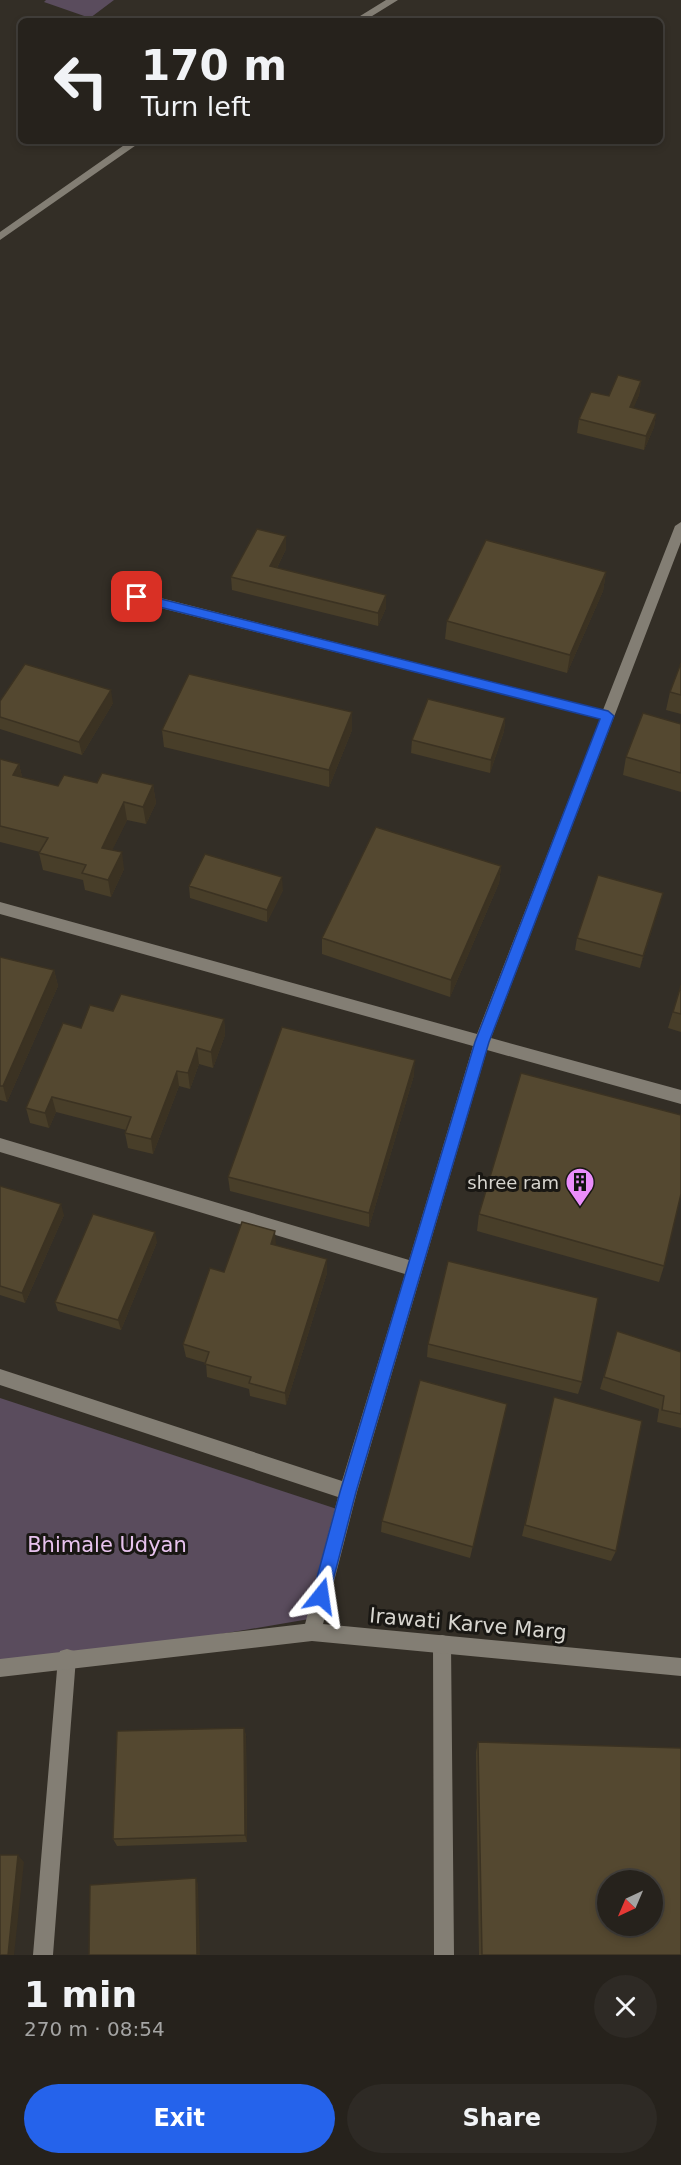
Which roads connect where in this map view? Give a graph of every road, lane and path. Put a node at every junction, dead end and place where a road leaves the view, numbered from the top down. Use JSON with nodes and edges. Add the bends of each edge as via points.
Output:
{"nodes":[{"id":1,"x":393,"y":0,"type":"edge"},
{"id":2,"x":362,"y":18,"type":"edge"},
{"id":3,"x":133,"y":144,"type":"edge"},
{"id":4,"x":0,"y":237,"type":"edge"},
{"id":5,"x":681,"y":526,"type":"edge"},
{"id":6,"x":137,"y":597,"type":"dead end"},
{"id":7,"x":608,"y":716,"type":"junction"},
{"id":8,"x":0,"y":908,"type":"edge"},
{"id":9,"x":482,"y":1042,"type":"junction"},
{"id":10,"x":681,"y":1097,"type":"edge"},
{"id":11,"x":0,"y":1145,"type":"edge"},
{"id":12,"x":414,"y":1269,"type":"junction"},
{"id":13,"x":0,"y":1377,"type":"edge"},
{"id":14,"x":348,"y":1492,"type":"junction"},
{"id":15,"x":312,"y":1632,"type":"junction"},
{"id":16,"x":441,"y":1644,"type":"junction"},
{"id":17,"x":67,"y":1659,"type":"junction"},
{"id":18,"x":0,"y":1668,"type":"edge"},
{"id":19,"x":681,"y":1668,"type":"edge"},
{"id":20,"x":44,"y":1955,"type":"edge"},
{"id":21,"x":444,"y":1955,"type":"edge"}],
"edges":[{"from":1,"to":2,"type":"street"},
{"from":3,"to":4,"type":"street"},
{"from":5,"to":7,"type":"street"},
{"from":6,"to":7,"type":"street"},
{"from":7,"to":9,"type":"street"},
{"from":8,"to":9,"type":"street"},
{"from":9,"to":10,"type":"street"},
{"from":9,"to":12,"type":"street"},
{"from":11,"to":12,"type":"street"},
{"from":12,"to":14,"type":"street"},
{"from":13,"to":14,"type":"street"},
{"from":14,"to":15,"type":"street"},
{"from":15,"to":16,"type":"street","name":"Irawati Karve Marg"},
{"from":15,"to":17,"type":"street","name":"Irawati Karve Marg"},
{"from":16,"to":19,"type":"street","name":"Irawati Karve Marg"},
{"from":16,"to":21,"type":"street"},
{"from":17,"to":18,"type":"street","name":"Irawati Karve Marg"},
{"from":17,"to":20,"type":"street"}]}
